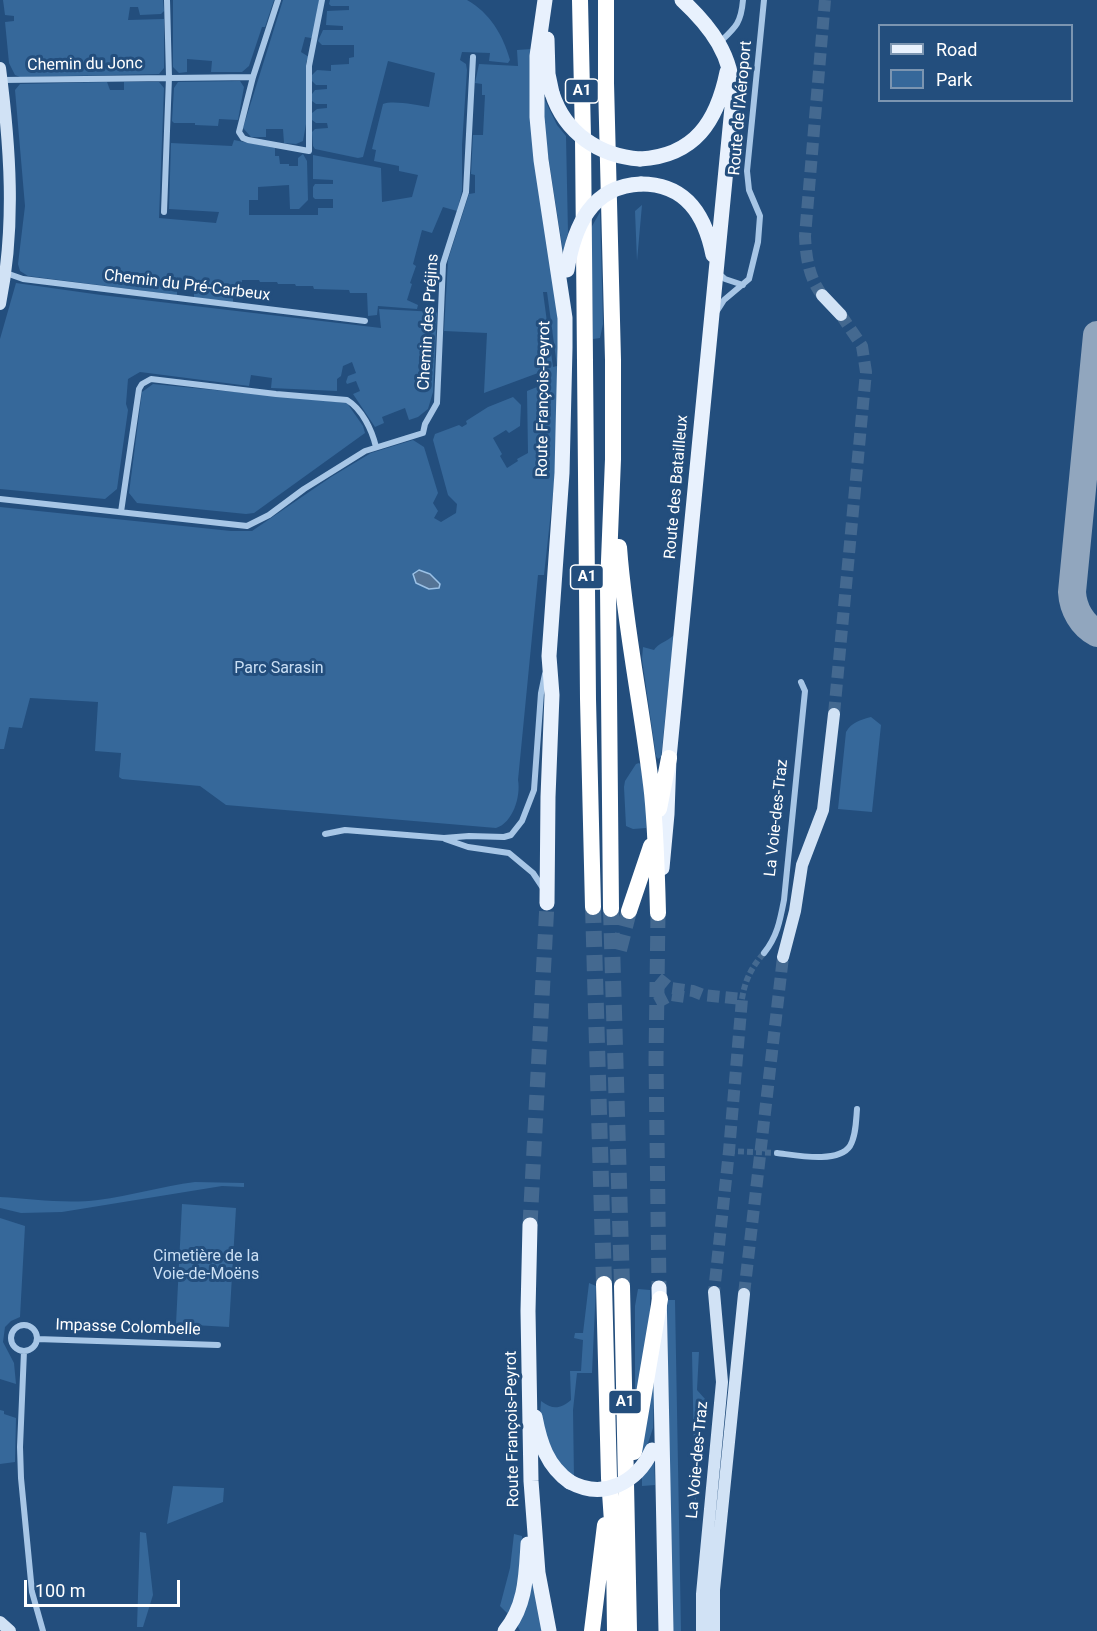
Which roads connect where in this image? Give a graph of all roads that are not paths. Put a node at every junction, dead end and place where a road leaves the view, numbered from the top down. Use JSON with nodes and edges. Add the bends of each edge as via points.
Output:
{"nodes":[{"id":1,"x":167,"y":0,"type":"edge"},
{"id":2,"x":278,"y":0,"type":"edge"},
{"id":3,"x":322,"y":0,"type":"edge"},
{"id":4,"x":545,"y":0,"type":"edge"},
{"id":5,"x":606,"y":0,"type":"edge"},
{"id":6,"x":682,"y":0,"type":"edge"},
{"id":7,"x":743,"y":0,"type":"edge"},
{"id":8,"x":764,"y":0,"type":"edge"},
{"id":9,"x":580,"y":3,"type":"edge"},
{"id":10,"x":719,"y":42,"type":"junction"},
{"id":11,"x":473,"y":57,"type":"dead end"},
{"id":12,"x":729,"y":66,"type":"junction"},
{"id":13,"x":1,"y":74,"type":"edge"},
{"id":14,"x":253,"y":77,"type":"junction"},
{"id":15,"x":169,"y":78,"type":"junction"},
{"id":16,"x":164,"y":212,"type":"dead end"},
{"id":17,"x":716,"y":270,"type":"junction"},
{"id":18,"x":6,"y":273,"type":"junction"},
{"id":19,"x":743,"y":285,"type":"junction"},
{"id":20,"x":822,"y":296,"type":"tunnel mouth"},
{"id":21,"x":0,"y":304,"type":"edge"},
{"id":22,"x":841,"y":315,"type":"tunnel mouth"},
{"id":23,"x":565,"y":318,"type":"junction"},
{"id":24,"x":713,"y":320,"type":"junction"},
{"id":25,"x":365,"y":321,"type":"dead end"},
{"id":26,"x":376,"y":447,"type":"junction"},
{"id":27,"x":613,"y":459,"type":"junction"},
{"id":28,"x":0,"y":499,"type":"edge"},
{"id":29,"x":121,"y":512,"type":"junction"},
{"id":30,"x":549,"y":656,"type":"junction"},
{"id":31,"x":801,"y":682,"type":"dead end"},
{"id":32,"x":834,"y":714,"type":"tunnel mouth"},
{"id":33,"x":669,"y":758,"type":"junction"},
{"id":34,"x":656,"y":832,"type":"junction"},
{"id":35,"x":325,"y":834,"type":"dead end"},
{"id":36,"x":444,"y":838,"type":"junction"},
{"id":37,"x":547,"y":900,"type":"joint"},
{"id":38,"x":593,"y":907,"type":"tunnel mouth"},
{"id":39,"x":611,"y":909,"type":"tunnel mouth"},
{"id":40,"x":629,"y":910,"type":"tunnel mouth"},
{"id":41,"x":658,"y":913,"type":"joint"},
{"id":42,"x":764,"y":953,"type":"tunnel mouth"},
{"id":43,"x":783,"y":957,"type":"tunnel mouth"},
{"id":44,"x":857,"y":1109,"type":"dead end"},
{"id":45,"x":777,"y":1153,"type":"tunnel mouth"},
{"id":46,"x":530,"y":1226,"type":"tunnel mouth"},
{"id":47,"x":604,"y":1284,"type":"tunnel mouth"},
{"id":48,"x":622,"y":1286,"type":"tunnel mouth"},
{"id":49,"x":714,"y":1292,"type":"tunnel mouth"},
{"id":50,"x":659,"y":1294,"type":"joint"},
{"id":51,"x":744,"y":1294,"type":"tunnel mouth"},
{"id":52,"x":37,"y":1339,"type":"junction"},
{"id":53,"x":218,"y":1345,"type":"dead end"},
{"id":54,"x":24,"y":1352,"type":"junction"},
{"id":55,"x":530,"y":1390,"type":"junction"},
{"id":56,"x":661,"y":1410,"type":"junction"},
{"id":57,"x":531,"y":1481,"type":"junction"},
{"id":58,"x":609,"y":1492,"type":"junction"},
{"id":59,"x":628,"y":1519,"type":"junction"},
{"id":60,"x":0,"y":1622,"type":"edge"},
{"id":61,"x":10,"y":1631,"type":"edge"},
{"id":62,"x":43,"y":1631,"type":"edge"},
{"id":63,"x":505,"y":1631,"type":"edge"},
{"id":64,"x":549,"y":1631,"type":"edge"},
{"id":65,"x":592,"y":1631,"type":"edge"},
{"id":66,"x":615,"y":1631,"type":"edge"},
{"id":67,"x":629,"y":1631,"type":"edge"},
{"id":68,"x":666,"y":1631,"type":"edge"},
{"id":69,"x":702,"y":1631,"type":"edge"},
{"id":70,"x":714,"y":1631,"type":"edge"}],
"edges":[{"from":1,"to":15,"type":"street"},
{"from":2,"to":14,"type":"street"},
{"from":3,"to":14,"type":"street","via":[[309,66],[309,151],[248,140],[241,135],[240,124]]},
{"from":4,"to":12,"type":"main road","bridge":true,"via":[[552,93],[564,118],[583,138],[609,153],[640,159],[684,147],[702,132],[718,105]]},
{"from":4,"to":23,"type":"main road","name":"Route François-Peyrot","via":[[537,56],[537,117]]},
{"from":5,"to":27,"type":"highway","number":"A1"},
{"from":6,"to":10,"type":"main road","name":"Route des Batailleux","via":[[704,20]]},
{"from":7,"to":10,"type":"street","name":"Route de l'Aéroport","via":[[738,24]]},
{"from":8,"to":19,"type":"street","name":"Route de l'Aéroport","via":[[747,171],[749,190],[760,216],[750,277]]},
{"from":9,"to":38,"type":"highway","number":"A1"},
{"from":10,"to":12,"type":"main road","name":"Route des Batailleux"},
{"from":11,"to":26,"type":"street","name":"Chemin des Préjins","via":[[466,192],[443,264],[437,403],[423,433]]},
{"from":12,"to":17,"type":"main road","name":"Route des Batailleux","via":[[733,97]]},
{"from":13,"to":15,"type":"street","name":"Chemin du Jonc"},
{"from":13,"to":18,"type":"street","via":[[11,192],[6,220]]},
{"from":14,"to":15,"type":"street","name":"Chemin du Jonc"},
{"from":15,"to":16,"type":"street"},
{"from":17,"to":19,"type":"street","via":[[725,279]]},
{"from":17,"to":23,"type":"main road","bridge":true,"via":[[706,227],[695,208],[656,185],[630,185],[613,190],[589,210],[576,231],[567,270]]},
{"from":17,"to":24,"type":"main road","name":"Route des Batailleux"},
{"from":18,"to":21,"type":"street"},
{"from":18,"to":25,"type":"street","name":"Chemin du Pré-Carbeux","via":[[23,279]]},
{"from":19,"to":24,"type":"street","name":"Route de l'Aéroport","via":[[724,300]]},
{"from":20,"to":22,"type":"street"},
{"from":23,"to":30,"type":"main road","name":"Route François-Peyrot","via":[[562,473]]},
{"from":24,"to":33,"type":"main road","name":"Route des Batailleux"},
{"from":26,"to":29,"type":"street","name":"Chemin des Préjins","via":[[247,526]]},
{"from":26,"to":29,"type":"street","via":[[372,432],[347,399],[151,379],[139,389]]},
{"from":27,"to":34,"type":"highway","via":[[622,588]]},
{"from":27,"to":39,"type":"highway","number":"A1","via":[[608,586]]},
{"from":28,"to":29,"type":"street","name":"Chemin des Préjins"},
{"from":30,"to":36,"type":"street","name":"Route François-Peyrot","via":[[541,693],[534,790],[520,826],[511,836]]},
{"from":30,"to":37,"type":"main road","name":"Route François-Peyrot","via":[[552,695]]},
{"from":31,"to":42,"type":"street","name":"La Voie-des-Traz","via":[[805,691],[784,900],[778,930]]},
{"from":32,"to":43,"type":"street","via":[[823,810],[802,865]]},
{"from":33,"to":34,"type":"highway"},
{"from":33,"to":41,"type":"main road","name":"Route des Batailleux"},
{"from":34,"to":40,"type":"highway"},
{"from":34,"to":41,"type":"highway"},
{"from":35,"to":36,"type":"street","name":"Route François-Peyrot","via":[[345,830]]},
{"from":36,"to":37,"type":"street","name":"Route François-Peyrot","via":[[468,847],[509,853],[533,873]]},
{"from":44,"to":45,"type":"street","via":[[854,1136],[843,1152],[827,1157]]},
{"from":46,"to":55,"type":"main road","name":"Route François-Peyrot"},
{"from":47,"to":58,"type":"highway","number":"A1"},
{"from":48,"to":59,"type":"highway","number":"A1"},
{"from":49,"to":69,"type":"street","name":"La Voie-des-Traz","via":[[722,1382]]},
{"from":50,"to":56,"type":"main road"},
{"from":50,"to":59,"type":"highway"},
{"from":51,"to":70,"type":"street","via":[[714,1590]]},
{"from":52,"to":53,"type":"street","name":"Impasse Colombelle"},
{"from":52,"to":54,"type":"street","name":"Impasse Colombelle","via":[[32,1349]]},
{"from":52,"to":54,"type":"street","name":"Impasse Colombelle","via":[[32,1328],[16,1327],[11,1342]]},
{"from":54,"to":62,"type":"street","name":"Impasse Colombelle","via":[[21,1478],[32,1592]]},
{"from":55,"to":56,"type":"main road","bridge":true,"via":[[545,1453],[556,1470],[570,1482],[595,1490],[616,1487],[638,1472],[652,1450]]},
{"from":55,"to":57,"type":"main road","name":"Route François-Peyrot"},
{"from":56,"to":68,"type":"main road"},
{"from":57,"to":63,"type":"main road","via":[[526,1575],[519,1608]]},
{"from":57,"to":64,"type":"main road","name":"Route François-Peyrot","via":[[538,1573]]},
{"from":58,"to":65,"type":"highway"},
{"from":58,"to":66,"type":"highway","number":"A1"},
{"from":59,"to":67,"type":"highway","number":"A1"},
{"from":60,"to":61,"type":"street"}]}
